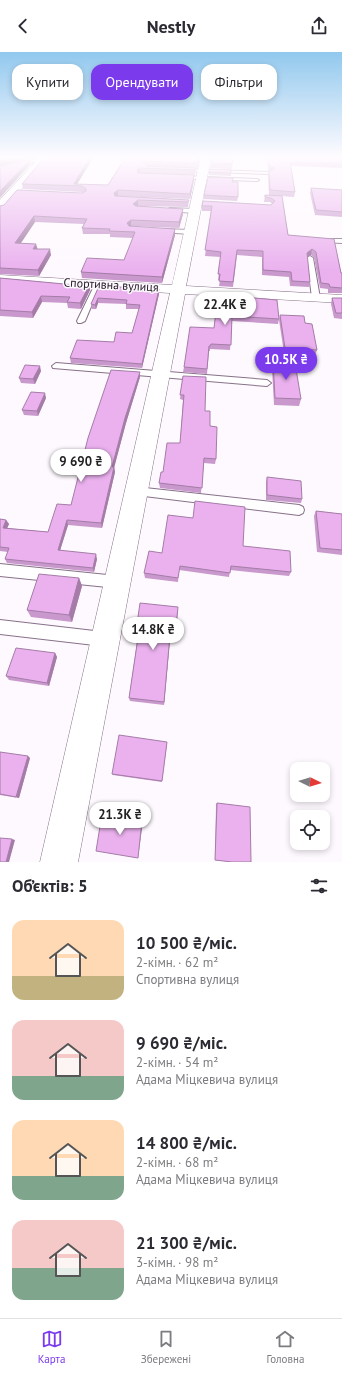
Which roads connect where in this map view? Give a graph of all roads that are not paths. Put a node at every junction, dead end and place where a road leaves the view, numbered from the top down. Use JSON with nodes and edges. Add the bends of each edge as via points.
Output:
{"nodes":[{"id":1,"x":14,"y":195,"type":"edge"},
{"id":2,"x":198,"y":195,"type":"edge"},
{"id":3,"x":0,"y":206,"type":"edge"},
{"id":4,"x":166,"y":210,"type":"edge"},
{"id":5,"x":195,"y":210,"type":"junction"},
{"id":6,"x":153,"y":230,"type":"edge"},
{"id":7,"x":310,"y":239,"type":"edge"},
{"id":8,"x":342,"y":241,"type":"edge"},
{"id":9,"x":310,"y":258,"type":"dead end"},
{"id":10,"x":0,"y":279,"type":"edge"},
{"id":11,"x":97,"y":284,"type":"junction"},
{"id":12,"x":178,"y":289,"type":"junction"},
{"id":13,"x":316,"y":298,"type":"junction"},
{"id":14,"x":342,"y":300,"type":"edge"},
{"id":15,"x":81,"y":321,"type":"dead end"},
{"id":16,"x":56,"y":366,"type":"dead end"},
{"id":17,"x":160,"y":375,"type":"junction"},
{"id":18,"x":267,"y":383,"type":"dead end"},
{"id":19,"x":136,"y":491,"type":"junction"},
{"id":20,"x":299,"y":510,"type":"dead end"},
{"id":21,"x":0,"y":570,"type":"edge"},
{"id":22,"x":117,"y":582,"type":"junction"},
{"id":23,"x":0,"y":627,"type":"edge"},
{"id":24,"x":105,"y":639,"type":"junction"},
{"id":25,"x":59,"y":862,"type":"edge"}],
"edges":[{"from":1,"to":3,"type":"street"},
{"from":2,"to":5,"type":"street"},
{"from":4,"to":5,"type":"lane"},
{"from":5,"to":6,"type":"lane"},
{"from":5,"to":12,"type":"street"},
{"from":7,"to":8,"type":"lane"},
{"from":9,"to":13,"type":"lane"},
{"from":10,"to":11,"type":"street","name":"Спортивна вулиця"},
{"from":11,"to":12,"type":"street","name":"Спортивна вулиця"},
{"from":11,"to":15,"type":"lane"},
{"from":12,"to":13,"type":"street","name":"Спортивна вулиця"},
{"from":12,"to":17,"type":"street"},
{"from":13,"to":14,"type":"street","name":"Спортивна вулиця"},
{"from":16,"to":17,"type":"lane"},
{"from":17,"to":18,"type":"lane"},
{"from":17,"to":19,"type":"street"},
{"from":19,"to":20,"type":"lane"},
{"from":19,"to":22,"type":"street"},
{"from":21,"to":22,"type":"lane"},
{"from":22,"to":24,"type":"street"},
{"from":23,"to":24,"type":"lane"},
{"from":24,"to":25,"type":"street"}]}
